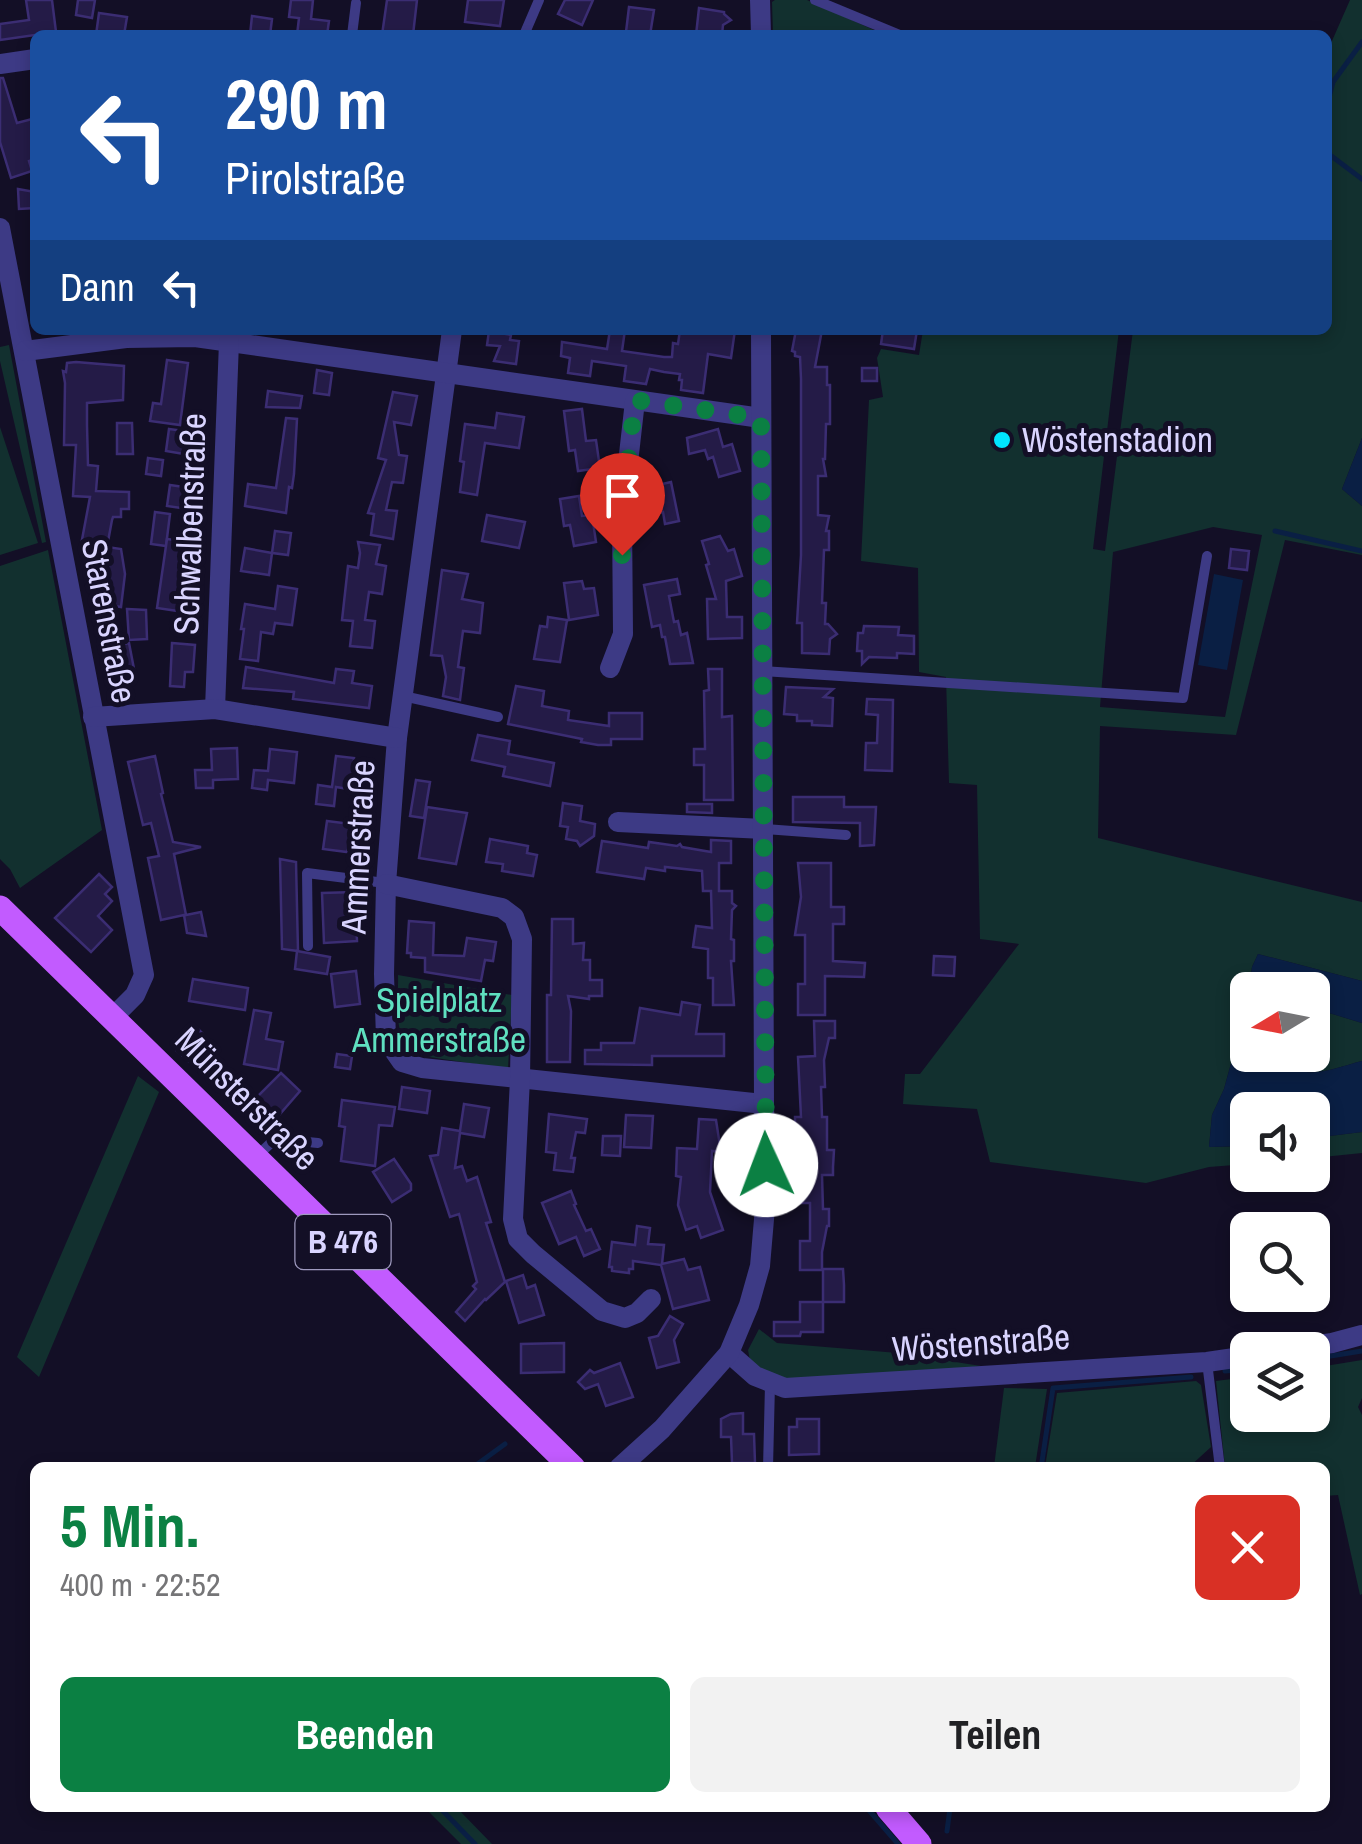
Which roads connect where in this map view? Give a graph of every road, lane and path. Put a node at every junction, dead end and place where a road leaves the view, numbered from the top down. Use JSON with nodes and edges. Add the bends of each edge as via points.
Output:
{"nodes":[{"id":1,"x":539,"y":0,"type":"edge"},
{"id":2,"x":760,"y":0,"type":"edge"},
{"id":3,"x":814,"y":0,"type":"edge"},
{"id":4,"x":356,"y":4,"type":"dead end"},
{"id":5,"x":353,"y":30,"type":"edge"},
{"id":6,"x":526,"y":30,"type":"edge"},
{"id":7,"x":760,"y":30,"type":"edge"},
{"id":8,"x":888,"y":30,"type":"edge"},
{"id":9,"x":30,"y":60,"type":"edge"},
{"id":10,"x":0,"y":64,"type":"edge"},
{"id":11,"x":0,"y":228,"type":"edge"},
{"id":12,"x":451,"y":335,"type":"edge"},
{"id":13,"x":761,"y":335,"type":"edge"},
{"id":14,"x":229,"y":342,"type":"junction"},
{"id":15,"x":25,"y":351,"type":"junction"},
{"id":16,"x":445,"y":374,"type":"junction"},
{"id":17,"x":635,"y":400,"type":"junction"},
{"id":18,"x":761,"y":418,"type":"junction"},
{"id":19,"x":1206,"y":556,"type":"dead end"},
{"id":20,"x":610,"y":668,"type":"dead end"},
{"id":21,"x":762,"y":671,"type":"junction"},
{"id":22,"x":403,"y":696,"type":"junction"},
{"id":23,"x":216,"y":709,"type":"junction"},
{"id":24,"x":93,"y":717,"type":"junction"},
{"id":25,"x":498,"y":717,"type":"dead end"},
{"id":26,"x":397,"y":738,"type":"junction"},
{"id":27,"x":618,"y":822,"type":"dead end"},
{"id":28,"x":764,"y":829,"type":"junction"},
{"id":29,"x":846,"y":835,"type":"dead end"},
{"id":30,"x":386,"y":884,"type":"junction"},
{"id":31,"x":0,"y":908,"type":"edge"},
{"id":32,"x":308,"y":946,"type":"dead end"},
{"id":33,"x":114,"y":1016,"type":"junction"},
{"id":34,"x":520,"y":1079,"type":"junction"},
{"id":35,"x":764,"y":1104,"type":"junction"},
{"id":36,"x":318,"y":1143,"type":"dead end"},
{"id":37,"x":256,"y":1157,"type":"junction"},
{"id":38,"x":650,"y":1299,"type":"dead end"},
{"id":39,"x":1362,"y":1335,"type":"edge"},
{"id":40,"x":1330,"y":1343,"type":"edge"},
{"id":41,"x":730,"y":1353,"type":"junction"},
{"id":42,"x":1230,"y":1359,"type":"edge"},
{"id":43,"x":1207,"y":1362,"type":"junction"},
{"id":44,"x":770,"y":1383,"type":"junction"},
{"id":45,"x":567,"y":1462,"type":"edge"},
{"id":46,"x":626,"y":1462,"type":"edge"},
{"id":47,"x":768,"y":1462,"type":"edge"},
{"id":48,"x":1219,"y":1462,"type":"edge"},
{"id":49,"x":891,"y":1812,"type":"edge"},
{"id":50,"x":919,"y":1844,"type":"edge"}],
"edges":[{"from":1,"to":6,"type":"lane"},
{"from":2,"to":7,"type":"street"},
{"from":3,"to":8,"type":"lane"},
{"from":4,"to":5,"type":"lane"},
{"from":9,"to":10,"type":"street"},
{"from":11,"to":15,"type":"street","name":"Starenstraße"},
{"from":12,"to":16,"type":"street","name":"Ammerstraße"},
{"from":13,"to":18,"type":"street"},
{"from":14,"to":15,"type":"street","via":[[126,338]]},
{"from":14,"to":16,"type":"street"},
{"from":14,"to":23,"type":"street","name":"Schwalbenstraße"},
{"from":15,"to":24,"type":"street","name":"Starenstraße"},
{"from":16,"to":17,"type":"street"},
{"from":16,"to":22,"type":"street","name":"Ammerstraße"},
{"from":17,"to":18,"type":"street"},
{"from":17,"to":20,"type":"street","via":[[622,516],[623,634]]},
{"from":18,"to":21,"type":"street"},
{"from":19,"to":21,"type":"lane","via":[[1184,698]]},
{"from":21,"to":28,"type":"street"},
{"from":22,"to":25,"type":"lane"},
{"from":22,"to":26,"type":"street","name":"Ammerstraße"},
{"from":23,"to":24,"type":"street"},
{"from":23,"to":26,"type":"street"},
{"from":24,"to":33,"type":"street","name":"Starenstraße","via":[[144,975]]},
{"from":26,"to":30,"type":"street","name":"Ammerstraße"},
{"from":27,"to":28,"type":"street"},
{"from":28,"to":29,"type":"lane"},
{"from":28,"to":35,"type":"street"},
{"from":30,"to":32,"type":"lane","via":[[307,872]]},
{"from":30,"to":34,"type":"street","via":[[502,908],[514,917],[522,939]]},
{"from":30,"to":34,"type":"street","name":"Ammerstraße","via":[[386,1039],[394,1051],[402,1062],[422,1068]]},
{"from":31,"to":33,"type":"main road","name":"Münsterstraße","number":"B 476"},
{"from":33,"to":37,"type":"main road","name":"Münsterstraße","number":"B 476"},
{"from":34,"to":35,"type":"street","name":"Ammerstraße"},
{"from":34,"to":38,"type":"street","via":[[513,1219],[518,1239],[602,1310],[625,1318]]},
{"from":35,"to":41,"type":"street","via":[[760,1266]]},
{"from":36,"to":37,"type":"lane","via":[[275,1140]]},
{"from":37,"to":45,"type":"main road","name":"Münsterstraße","number":"B 476"},
{"from":39,"to":40,"type":"street"},
{"from":41,"to":44,"type":"street"},
{"from":41,"to":46,"type":"street"},
{"from":42,"to":43,"type":"street","name":"Wöstenstraße"},
{"from":43,"to":44,"type":"street","name":"Wöstenstraße","via":[[785,1388]]},
{"from":43,"to":48,"type":"lane"},
{"from":44,"to":47,"type":"lane"},
{"from":49,"to":50,"type":"main road"}]}
